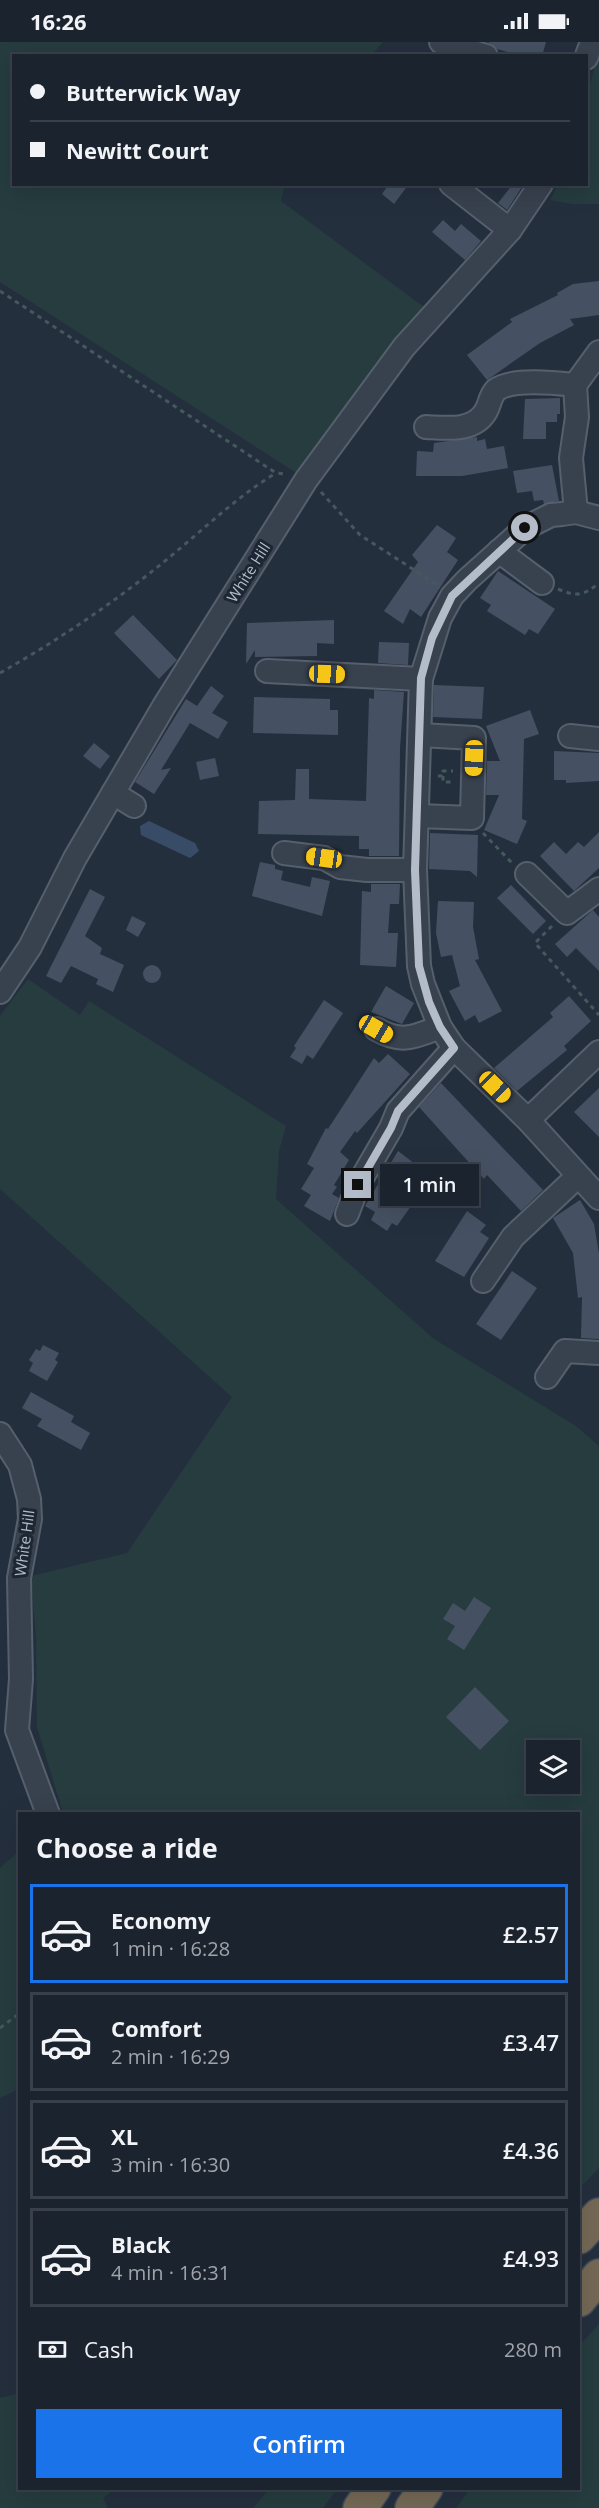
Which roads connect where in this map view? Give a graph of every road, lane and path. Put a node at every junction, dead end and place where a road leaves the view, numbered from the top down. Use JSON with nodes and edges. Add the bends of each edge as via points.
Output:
{"nodes":[{"id":1,"x":441,"y":42,"type":"edge"},
{"id":2,"x":480,"y":54,"type":"edge"},
{"id":3,"x":454,"y":186,"type":"edge"},
{"id":4,"x":540,"y":186,"type":"edge"},
{"id":5,"x":510,"y":230,"type":"junction"},
{"id":6,"x":0,"y":291,"type":"edge"},
{"id":7,"x":599,"y":352,"type":"edge"},
{"id":8,"x":575,"y":385,"type":"junction"},
{"id":9,"x":426,"y":427,"type":"dead end"},
{"id":10,"x":306,"y":480,"type":"junction"},
{"id":11,"x":576,"y":512,"type":"junction"},
{"id":12,"x":599,"y":518,"type":"edge"},
{"id":13,"x":499,"y":551,"type":"junction"},
{"id":14,"x":542,"y":583,"type":"joint"},
{"id":15,"x":599,"y":583,"type":"edge"},
{"id":16,"x":452,"y":596,"type":"junction"},
{"id":17,"x":267,"y":671,"type":"dead end"},
{"id":18,"x":0,"y":673,"type":"edge"},
{"id":19,"x":421,"y":678,"type":"junction"},
{"id":20,"x":420,"y":735,"type":"junction"},
{"id":21,"x":570,"y":736,"type":"dead end"},
{"id":22,"x":599,"y":739,"type":"edge"},
{"id":23,"x":419,"y":776,"type":"junction"},
{"id":24,"x":443,"y":776,"type":"junction"},
{"id":25,"x":113,"y":793,"type":"junction"},
{"id":26,"x":134,"y":806,"type":"dead end"},
{"id":27,"x":418,"y":816,"type":"junction"},
{"id":28,"x":472,"y":818,"type":"junction"},
{"id":29,"x":284,"y":853,"type":"dead end"},
{"id":30,"x":415,"y":870,"type":"junction"},
{"id":31,"x":527,"y":874,"type":"joint"},
{"id":32,"x":599,"y":889,"type":"edge"},
{"id":33,"x":567,"y":913,"type":"junction"},
{"id":34,"x":0,"y":992,"type":"edge"},
{"id":35,"x":599,"y":1015,"type":"edge"},
{"id":36,"x":440,"y":1027,"type":"junction"},
{"id":37,"x":376,"y":1029,"type":"dead end"},
{"id":38,"x":454,"y":1048,"type":"junction"},
{"id":39,"x":599,"y":1052,"type":"edge"},
{"id":40,"x":528,"y":1120,"type":"junction"},
{"id":41,"x":578,"y":1176,"type":"junction"},
{"id":42,"x":599,"y":1198,"type":"edge"},
{"id":43,"x":346,"y":1214,"type":"dead end"},
{"id":44,"x":483,"y":1281,"type":"dead end"},
{"id":45,"x":599,"y":1353,"type":"edge"},
{"id":46,"x":547,"y":1377,"type":"dead end"},
{"id":47,"x":0,"y":1434,"type":"edge"},
{"id":48,"x":8,"y":1736,"type":"edge"},
{"id":49,"x":47,"y":1812,"type":"edge"},
{"id":50,"x":18,"y":2014,"type":"edge"},
{"id":51,"x":0,"y":2028,"type":"edge"},
{"id":52,"x":599,"y":2215,"type":"edge"},
{"id":53,"x":580,"y":2236,"type":"edge"},
{"id":54,"x":599,"y":2276,"type":"edge"},
{"id":55,"x":580,"y":2299,"type":"edge"},
{"id":56,"x":373,"y":2490,"type":"edge"},
{"id":57,"x":425,"y":2490,"type":"edge"},
{"id":58,"x":360,"y":2508,"type":"edge"},
{"id":59,"x":412,"y":2508,"type":"edge"}],
"edges":[{"from":1,"to":2,"type":"street"},
{"from":3,"to":5,"type":"street"},
{"from":4,"to":5,"type":"street","name":"White Hill"},
{"from":5,"to":10,"type":"street","name":"White Hill","via":[[404,347]]},
{"from":6,"to":18,"type":"path","via":[[276,473],[251,488],[122,595]]},
{"from":7,"to":8,"type":"street"},
{"from":8,"to":9,"type":"street","via":[[506,385],[491,396],[480,419],[472,424]]},
{"from":8,"to":11,"type":"street","via":[[577,417],[571,458]]},
{"from":10,"to":16,"type":"path","via":[[360,535]]},
{"from":10,"to":25,"type":"street","name":"White Hill"},
{"from":11,"to":12,"type":"street"},
{"from":11,"to":13,"type":"street","via":[[539,520]]},
{"from":13,"to":14,"type":"street"},
{"from":13,"to":16,"type":"street"},
{"from":14,"to":15,"type":"path","via":[[576,596],[586,594]]},
{"from":16,"to":19,"type":"street","via":[[432,638]]},
{"from":17,"to":19,"type":"street"},
{"from":19,"to":20,"type":"street"},
{"from":20,"to":23,"type":"street"},
{"from":20,"to":28,"type":"street","via":[[474,738]]},
{"from":21,"to":22,"type":"street"},
{"from":23,"to":24,"type":"path"},
{"from":23,"to":27,"type":"street"},
{"from":24,"to":24,"type":"path","via":[[443,782],[453,782],[454,771],[443,771]]},
{"from":25,"to":26,"type":"street"},
{"from":25,"to":34,"type":"street","name":"White Hill","via":[[30,947]]},
{"from":27,"to":28,"type":"street"},
{"from":27,"to":30,"type":"street"},
{"from":28,"to":31,"type":"path"},
{"from":29,"to":30,"type":"street","via":[[324,858],[340,867]]},
{"from":30,"to":36,"type":"street","via":[[419,966]]},
{"from":31,"to":33,"type":"street"},
{"from":32,"to":33,"type":"street"},
{"from":33,"to":35,"type":"path","via":[[535,943]]},
{"from":36,"to":37,"type":"street","via":[[407,1039],[390,1038]]},
{"from":36,"to":38,"type":"street"},
{"from":38,"to":40,"type":"street"},
{"from":38,"to":43,"type":"street","via":[[398,1111]]},
{"from":39,"to":40,"type":"street"},
{"from":40,"to":41,"type":"street"},
{"from":41,"to":42,"type":"street"},
{"from":41,"to":44,"type":"street","via":[[513,1238]]},
{"from":45,"to":46,"type":"street","via":[[565,1351]]},
{"from":47,"to":48,"type":"street","name":"White Hill","via":[[20,1465],[30,1509],[18,1578],[21,1679]]},
{"from":48,"to":49,"type":"street"},
{"from":50,"to":51,"type":"path"},
{"from":52,"to":53,"type":"highway"},
{"from":54,"to":55,"type":"highway"},
{"from":56,"to":58,"type":"highway"},
{"from":57,"to":59,"type":"highway"}]}
